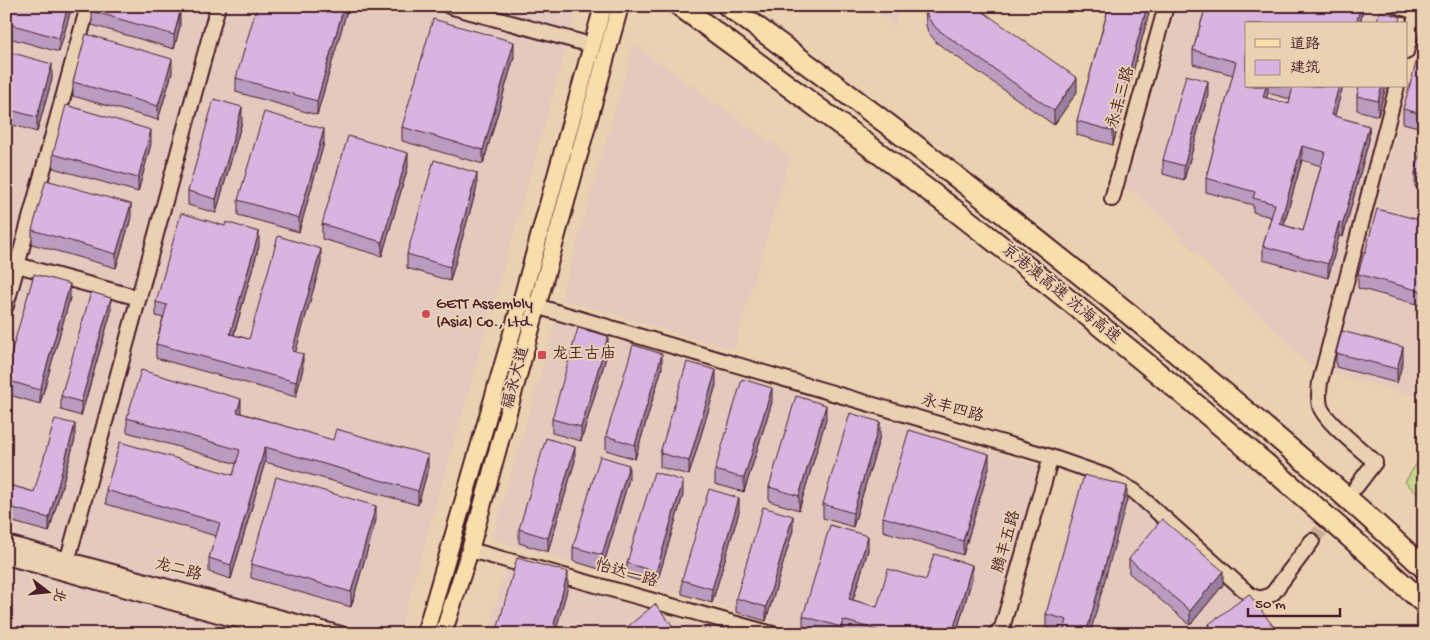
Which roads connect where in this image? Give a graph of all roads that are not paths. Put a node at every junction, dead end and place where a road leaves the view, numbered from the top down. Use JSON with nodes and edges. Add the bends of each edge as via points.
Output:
{"nodes":[{"id":1,"x":88,"y":6,"type":"edge"},
{"id":2,"x":218,"y":6,"type":"edge"},
{"id":3,"x":449,"y":6,"type":"edge"},
{"id":4,"x":603,"y":6,"type":"edge"},
{"id":5,"x":620,"y":6,"type":"edge"},
{"id":6,"x":680,"y":6,"type":"edge"},
{"id":7,"x":728,"y":6,"type":"edge"},
{"id":8,"x":1166,"y":6,"type":"edge"},
{"id":9,"x":1397,"y":6,"type":"edge"},
{"id":10,"x":1420,"y":13,"type":"edge"},
{"id":11,"x":591,"y":45,"type":"junction"},
{"id":12,"x":1408,"y":46,"type":"edge"},
{"id":13,"x":1396,"y":88,"type":"edge"},
{"id":14,"x":1112,"y":199,"type":"dead end"},
{"id":15,"x":12,"y":263,"type":"edge"},
{"id":16,"x":139,"y":298,"type":"junction"},
{"id":17,"x":521,"y":302,"type":"junction"},
{"id":18,"x":6,"y":306,"type":"edge"},
{"id":19,"x":537,"y":306,"type":"junction"},
{"id":20,"x":1051,"y":457,"type":"junction"},
{"id":21,"x":1356,"y":487,"type":"tunnel mouth"},
{"id":22,"x":1312,"y":541,"type":"tunnel mouth"},
{"id":23,"x":6,"y":543,"type":"edge"},
{"id":24,"x":470,"y":550,"type":"junction"},
{"id":25,"x":6,"y":557,"type":"edge"},
{"id":26,"x":66,"y":566,"type":"junction"},
{"id":27,"x":1424,"y":568,"type":"edge"},
{"id":28,"x":456,"y":596,"type":"junction"},
{"id":29,"x":1424,"y":603,"type":"edge"},
{"id":30,"x":1004,"y":632,"type":"edge"},
{"id":31,"x":288,"y":634,"type":"edge"},
{"id":32,"x":341,"y":634,"type":"edge"},
{"id":33,"x":425,"y":634,"type":"edge"},
{"id":34,"x":443,"y":634,"type":"edge"},
{"id":35,"x":455,"y":634,"type":"edge"},
{"id":36,"x":773,"y":634,"type":"edge"}],
"edges":[{"from":1,"to":15,"type":"street"},
{"from":2,"to":16,"type":"street"},
{"from":3,"to":11,"type":"street"},
{"from":4,"to":11,"type":"main road","name":"福永大道"},
{"from":5,"to":19,"type":"main road","name":"福永大道"},
{"from":6,"to":29,"type":"highway","name":"京港澳高速 沈海高速","via":[[957,213],[1107,332],[1246,446]]},
{"from":7,"to":27,"type":"highway","name":"京港澳高速 沈海高速","via":[[973,190],[1125,310],[1264,426]]},
{"from":8,"to":14,"type":"street","name":"永丰三路"},
{"from":9,"to":10,"type":"street"},
{"from":10,"to":12,"type":"street"},
{"from":11,"to":17,"type":"main road","name":"福永大道"},
{"from":13,"to":21,"type":"street","via":[[1318,397],[1320,408],[1328,420],[1375,462]]},
{"from":15,"to":16,"type":"street"},
{"from":15,"to":18,"type":"street"},
{"from":16,"to":26,"type":"street"},
{"from":17,"to":19,"type":"street","name":"永丰四路"},
{"from":17,"to":33,"type":"main road","name":"福永大道"},
{"from":19,"to":20,"type":"street","name":"永丰四路"},
{"from":19,"to":24,"type":"main road","name":"福永大道"},
{"from":20,"to":22,"type":"street","name":"永丰四路","via":[[1106,476],[1134,491],[1255,598],[1268,597],[1273,593]]},
{"from":20,"to":30,"type":"street","name":"腾丰五路"},
{"from":23,"to":26,"type":"street","name":"龙二路"},
{"from":24,"to":28,"type":"main road","name":"福永大道"},
{"from":24,"to":36,"type":"street","name":"怡达一路"},
{"from":25,"to":26,"type":"street","name":"龙二路"},
{"from":26,"to":31,"type":"street","name":"龙二路"},
{"from":26,"to":32,"type":"street","name":"龙二路"},
{"from":28,"to":34,"type":"main road","name":"福永大道"},
{"from":28,"to":35,"type":"main road"}]}
